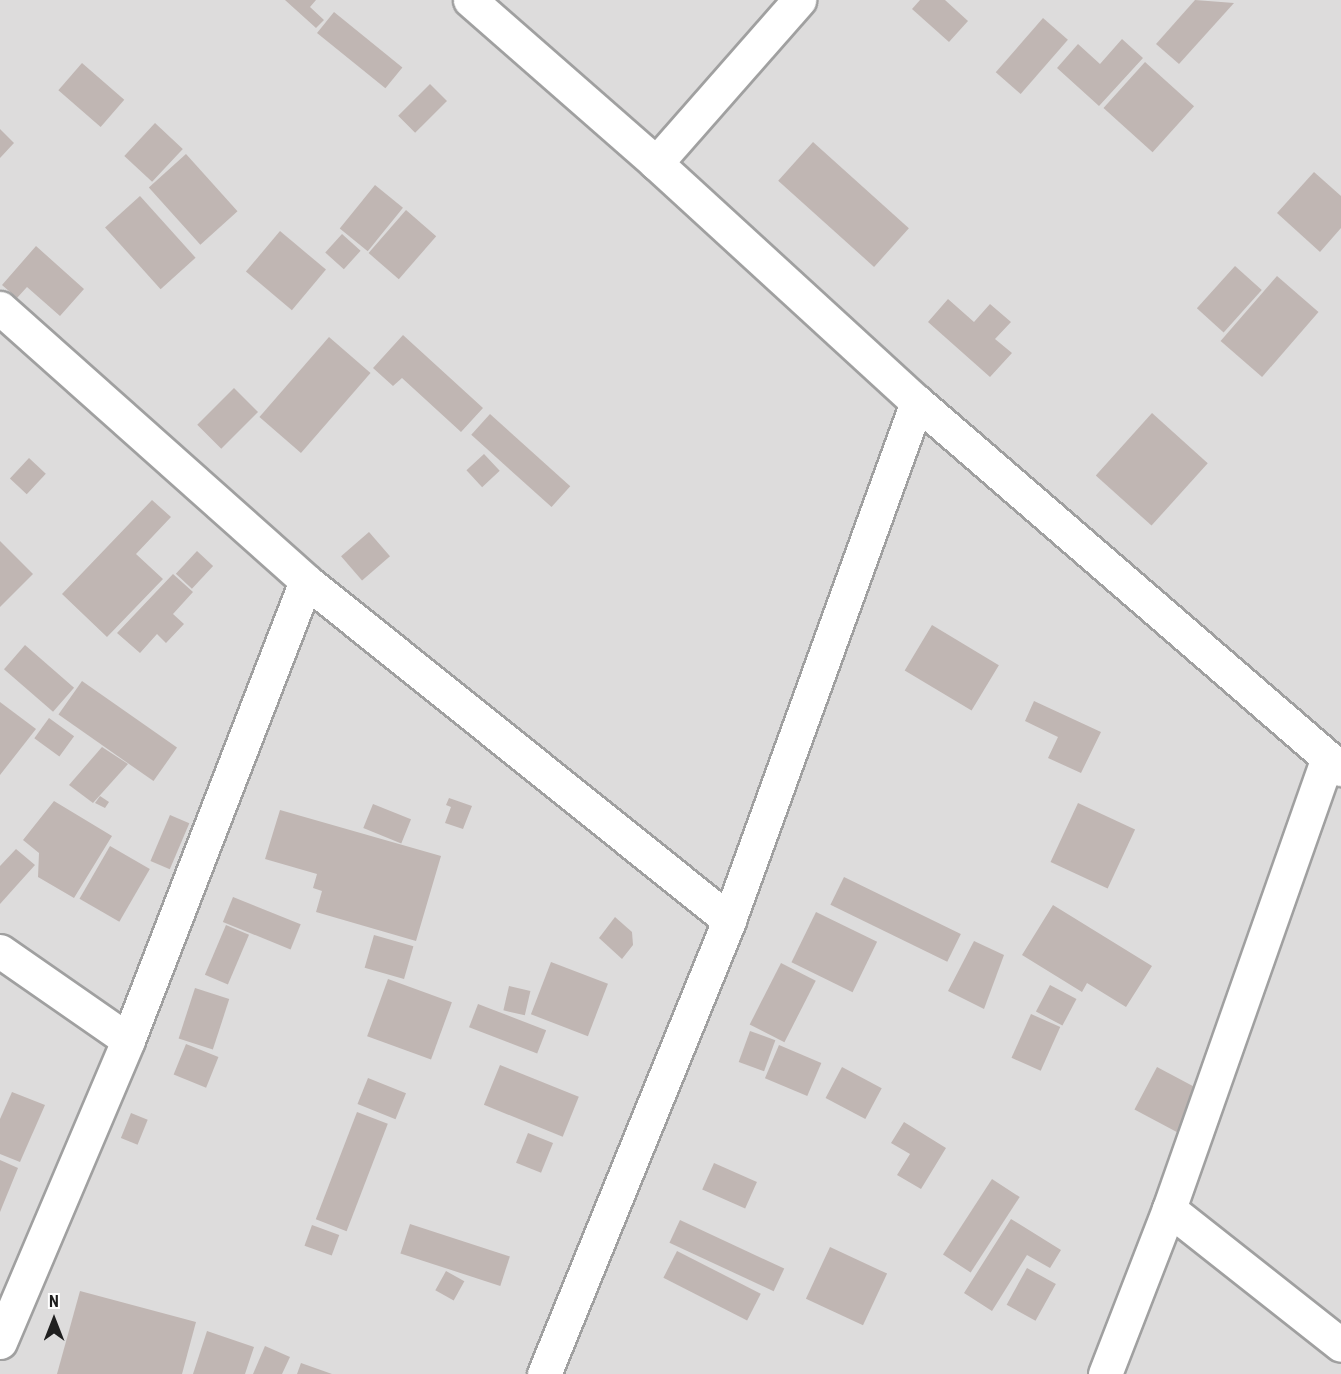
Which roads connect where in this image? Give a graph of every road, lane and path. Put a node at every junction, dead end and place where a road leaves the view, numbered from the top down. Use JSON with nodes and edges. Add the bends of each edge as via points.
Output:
{"nodes":[{"id":1,"x":470,"y":0,"type":"edge"},
{"id":2,"x":800,"y":0,"type":"edge"},
{"id":3,"x":656,"y":163,"type":"junction"},
{"id":4,"x":0,"y":308,"type":"edge"},
{"id":5,"x":917,"y":402,"type":"junction"},
{"id":6,"x":306,"y":581,"type":"junction"},
{"id":7,"x":1335,"y":763,"type":"edge"},
{"id":8,"x":729,"y":920,"type":"junction"},
{"id":9,"x":0,"y":951,"type":"edge"},
{"id":10,"x":128,"y":1040,"type":"junction"},
{"id":11,"x":1169,"y":1209,"type":"junction"},
{"id":12,"x":0,"y":1342,"type":"edge"},
{"id":13,"x":1341,"y":1345,"type":"edge"},
{"id":14,"x":544,"y":1374,"type":"edge"},
{"id":15,"x":1105,"y":1374,"type":"edge"}],
"edges":[{"from":1,"to":3,"type":"street"},
{"from":2,"to":3,"type":"street"},
{"from":3,"to":5,"type":"street"},
{"from":4,"to":6,"type":"street"},
{"from":5,"to":7,"type":"street"},
{"from":5,"to":8,"type":"street"},
{"from":6,"to":8,"type":"street"},
{"from":6,"to":10,"type":"street"},
{"from":7,"to":11,"type":"street"},
{"from":8,"to":14,"type":"street"},
{"from":9,"to":10,"type":"street"},
{"from":10,"to":12,"type":"street"},
{"from":11,"to":13,"type":"street"},
{"from":11,"to":15,"type":"street"}]}
